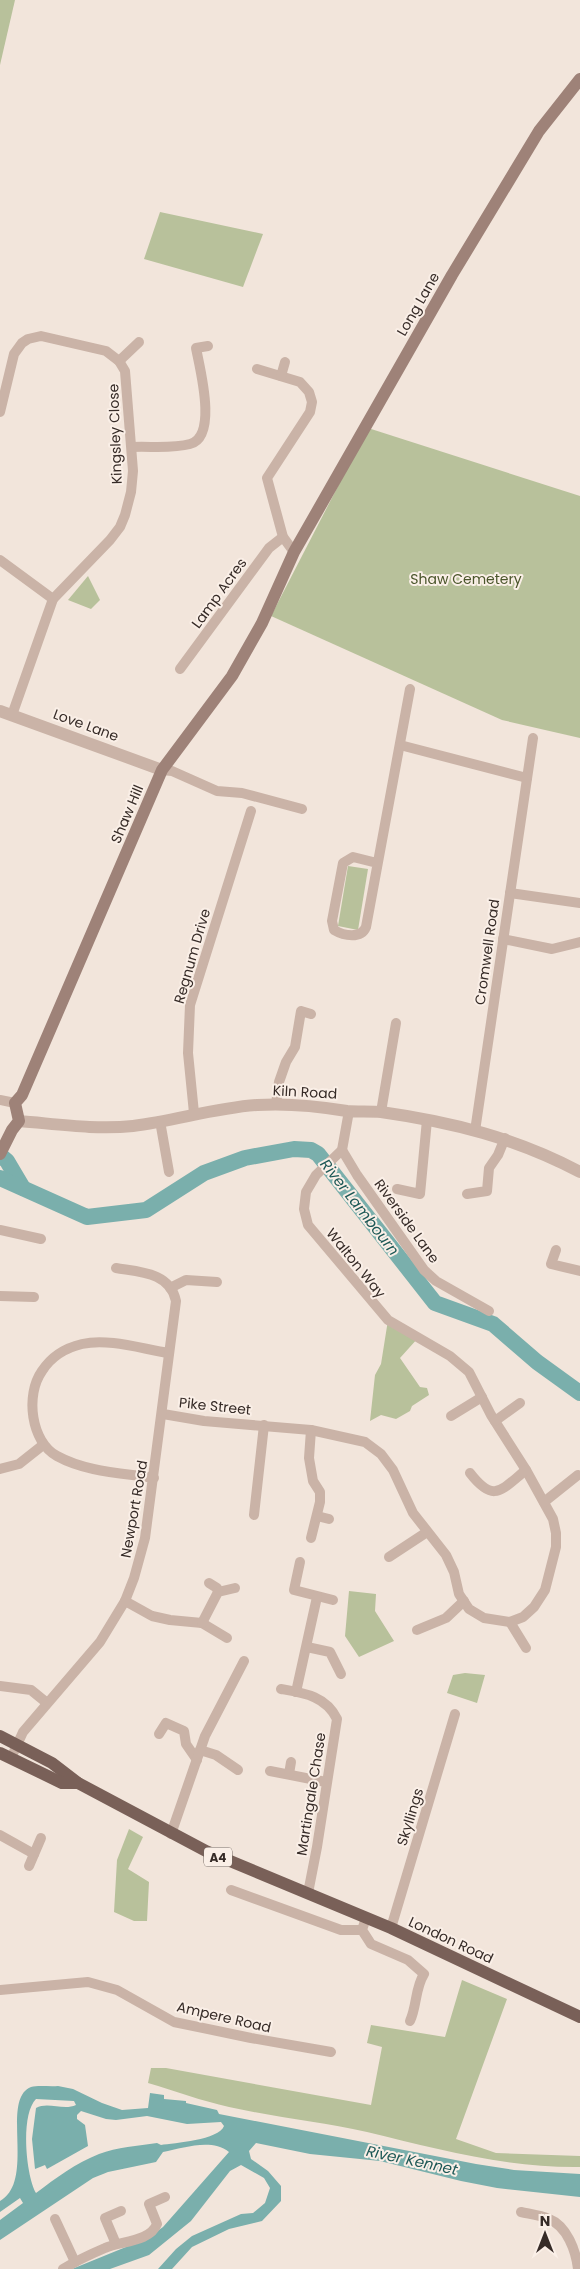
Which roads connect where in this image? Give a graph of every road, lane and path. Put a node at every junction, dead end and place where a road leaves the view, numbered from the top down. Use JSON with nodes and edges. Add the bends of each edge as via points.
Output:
{"nodes":[{"id":1,"x":580,"y":79,"type":"edge"},
{"id":2,"x":139,"y":342,"type":"dead end"},
{"id":3,"x":208,"y":346,"type":"dead end"},
{"id":4,"x":119,"y":361,"type":"junction"},
{"id":5,"x":285,"y":362,"type":"dead end"},
{"id":6,"x":257,"y":369,"type":"dead end"},
{"id":7,"x":281,"y":376,"type":"junction"},
{"id":8,"x":0,"y":412,"type":"edge"},
{"id":9,"x":132,"y":447,"type":"junction"},
{"id":10,"x":283,"y":537,"type":"junction"},
{"id":11,"x":294,"y":552,"type":"junction"},
{"id":12,"x":0,"y":560,"type":"edge"},
{"id":13,"x":53,"y":599,"type":"junction"},
{"id":14,"x":180,"y":669,"type":"dead end"},
{"id":15,"x":410,"y":689,"type":"dead end"},
{"id":16,"x":6,"y":713,"type":"edge"},
{"id":17,"x":533,"y":738,"type":"dead end"},
{"id":18,"x":400,"y":745,"type":"junction"},
{"id":19,"x":162,"y":770,"type":"junction"},
{"id":20,"x":527,"y":778,"type":"junction"},
{"id":21,"x":302,"y":809,"type":"dead end"},
{"id":22,"x":251,"y":811,"type":"dead end"},
{"id":23,"x":377,"y":863,"type":"junction"},
{"id":24,"x":510,"y":893,"type":"junction"},
{"id":25,"x":580,"y":904,"type":"edge"},
{"id":26,"x":503,"y":939,"type":"junction"},
{"id":27,"x":580,"y":942,"type":"edge"},
{"id":28,"x":311,"y":1014,"type":"dead end"},
{"id":29,"x":396,"y":1023,"type":"dead end"},
{"id":30,"x":0,"y":1100,"type":"edge"},
{"id":31,"x":14,"y":1103,"type":"junction"},
{"id":32,"x":276,"y":1104,"type":"junction"},
{"id":33,"x":349,"y":1111,"type":"junction"},
{"id":34,"x":381,"y":1112,"type":"junction"},
{"id":35,"x":194,"y":1113,"type":"junction"},
{"id":36,"x":427,"y":1120,"type":"junction"},
{"id":37,"x":19,"y":1121,"type":"junction"},
{"id":38,"x":160,"y":1121,"type":"junction"},
{"id":39,"x":475,"y":1131,"type":"junction"},
{"id":40,"x":504,"y":1138,"type":"junction"},
{"id":41,"x":2,"y":1150,"type":"edge"},
{"id":42,"x":340,"y":1152,"type":"junction"},
{"id":43,"x":579,"y":1170,"type":"edge"},
{"id":44,"x":169,"y":1172,"type":"dead end"},
{"id":45,"x":397,"y":1189,"type":"dead end"},
{"id":46,"x":467,"y":1194,"type":"dead end"},
{"id":47,"x":0,"y":1230,"type":"edge"},
{"id":48,"x":41,"y":1239,"type":"dead end"},
{"id":49,"x":556,"y":1250,"type":"dead end"},
{"id":50,"x":116,"y":1268,"type":"dead end"},
{"id":51,"x":580,"y":1271,"type":"edge"},
{"id":52,"x":217,"y":1282,"type":"dead end"},
{"id":53,"x":170,"y":1288,"type":"junction"},
{"id":54,"x":0,"y":1296,"type":"edge"},
{"id":55,"x":34,"y":1297,"type":"dead end"},
{"id":56,"x":489,"y":1311,"type":"dead end"},
{"id":57,"x":169,"y":1353,"type":"junction"},
{"id":58,"x":482,"y":1397,"type":"junction"},
{"id":59,"x":520,"y":1403,"type":"dead end"},
{"id":60,"x":163,"y":1414,"type":"junction"},
{"id":61,"x":451,"y":1416,"type":"dead end"},
{"id":62,"x":495,"y":1421,"type":"junction"},
{"id":63,"x":264,"y":1425,"type":"junction"},
{"id":64,"x":311,"y":1430,"type":"junction"},
{"id":65,"x":43,"y":1446,"type":"junction"},
{"id":66,"x":0,"y":1469,"type":"edge"},
{"id":67,"x":526,"y":1470,"type":"junction"},
{"id":68,"x":470,"y":1473,"type":"dead end"},
{"id":69,"x":578,"y":1474,"type":"dead end"},
{"id":70,"x":154,"y":1478,"type":"junction"},
{"id":71,"x":544,"y":1502,"type":"junction"},
{"id":72,"x":254,"y":1515,"type":"dead end"},
{"id":73,"x":317,"y":1516,"type":"junction"},
{"id":74,"x":329,"y":1519,"type":"dead end"},
{"id":75,"x":427,"y":1532,"type":"junction"},
{"id":76,"x":311,"y":1538,"type":"dead end"},
{"id":77,"x":389,"y":1557,"type":"dead end"},
{"id":78,"x":300,"y":1562,"type":"dead end"},
{"id":79,"x":208,"y":1582,"type":"dead end"},
{"id":80,"x":235,"y":1588,"type":"dead end"},
{"id":81,"x":218,"y":1592,"type":"junction"},
{"id":82,"x":317,"y":1597,"type":"junction"},
{"id":83,"x":333,"y":1600,"type":"dead end"},
{"id":84,"x":125,"y":1601,"type":"junction"},
{"id":85,"x":464,"y":1601,"type":"junction"},
{"id":86,"x":510,"y":1622,"type":"junction"},
{"id":87,"x":202,"y":1623,"type":"junction"},
{"id":88,"x":417,"y":1630,"type":"dead end"},
{"id":89,"x":227,"y":1638,"type":"dead end"},
{"id":90,"x":308,"y":1648,"type":"junction"},
{"id":91,"x":526,"y":1648,"type":"dead end"},
{"id":92,"x":244,"y":1662,"type":"dead end"},
{"id":93,"x":341,"y":1674,"type":"dead end"},
{"id":94,"x":0,"y":1686,"type":"edge"},
{"id":95,"x":281,"y":1689,"type":"dead end"},
{"id":96,"x":296,"y":1692,"type":"junction"},
{"id":97,"x":47,"y":1703,"type":"junction"},
{"id":98,"x":455,"y":1714,"type":"dead end"},
{"id":99,"x":159,"y":1734,"type":"dead end"},
{"id":100,"x":0,"y":1736,"type":"edge"},
{"id":101,"x":17,"y":1745,"type":"junction"},
{"id":102,"x":4,"y":1756,"type":"edge"},
{"id":103,"x":198,"y":1759,"type":"junction"},
{"id":104,"x":291,"y":1762,"type":"dead end"},
{"id":105,"x":238,"y":1770,"type":"dead end"},
{"id":106,"x":270,"y":1771,"type":"dead end"},
{"id":107,"x":289,"y":1774,"type":"junction"},
{"id":108,"x":326,"y":1782,"type":"junction"},
{"id":109,"x":78,"y":1783,"type":"junction"},
{"id":110,"x":171,"y":1834,"type":"junction"},
{"id":111,"x":0,"y":1835,"type":"edge"},
{"id":112,"x":41,"y":1838,"type":"dead end"},
{"id":113,"x":34,"y":1854,"type":"junction"},
{"id":114,"x":29,"y":1866,"type":"dead end"},
{"id":115,"x":231,"y":1890,"type":"dead end"},
{"id":116,"x":308,"y":1893,"type":"junction"},
{"id":117,"x":364,"y":1924,"type":"junction"},
{"id":118,"x":391,"y":1928,"type":"junction"},
{"id":119,"x":0,"y":1990,"type":"edge"},
{"id":120,"x":580,"y":2017,"type":"edge"},
{"id":121,"x":410,"y":2020,"type":"dead end"},
{"id":122,"x":331,"y":2052,"type":"dead end"},
{"id":123,"x":165,"y":2196,"type":"dead end"},
{"id":124,"x":120,"y":2211,"type":"dead end"},
{"id":125,"x":521,"y":2212,"type":"dead end"},
{"id":126,"x":55,"y":2219,"type":"dead end"},
{"id":127,"x":116,"y":2244,"type":"junction"},
{"id":128,"x":75,"y":2262,"type":"junction"},
{"id":129,"x":63,"y":2269,"type":"edge"},
{"id":130,"x":578,"y":2269,"type":"edge"}],
"edges":[{"from":1,"to":11,"type":"main road","name":"Long Lane","via":[[523,157]]},
{"from":2,"to":4,"type":"street"},
{"from":3,"to":9,"type":"street","via":[[196,348],[206,420],[203,433],[191,444]]},
{"from":4,"to":8,"type":"street","via":[[109,352],[96,348],[41,336],[28,339],[14,354]]},
{"from":4,"to":9,"type":"street","name":"Kingsley Close","via":[[126,377]]},
{"from":5,"to":7,"type":"street"},
{"from":6,"to":7,"type":"street"},
{"from":7,"to":10,"type":"street","via":[[305,386],[312,406],[267,478]]},
{"from":9,"to":13,"type":"street","name":"Kingsley Close","via":[[131,492],[120,526]]},
{"from":10,"to":11,"type":"street"},
{"from":10,"to":14,"type":"street","name":"Lamp Acres","via":[[269,548]]},
{"from":11,"to":19,"type":"main road","name":"Shaw Hill","via":[[262,622],[232,676]]},
{"from":12,"to":13,"type":"street"},
{"from":13,"to":16,"type":"street","name":"Kingsley Close"},
{"from":15,"to":18,"type":"street"},
{"from":16,"to":19,"type":"street","name":"Love Lane"},
{"from":17,"to":20,"type":"street","name":"Cromwell Road"},
{"from":18,"to":20,"type":"street"},
{"from":18,"to":23,"type":"street"},
{"from":19,"to":21,"type":"street","via":[[172,770],[217,791],[242,793]]},
{"from":19,"to":31,"type":"main road","name":"Shaw Hill","via":[[22,1095]]},
{"from":20,"to":24,"type":"street","name":"Cromwell Road"},
{"from":22,"to":35,"type":"street","name":"Regnum Drive","via":[[190,1005],[188,1054]]},
{"from":23,"to":23,"type":"street","via":[[353,858],[343,864],[332,921],[334,930],[339,933],[356,936],[364,932]]},
{"from":24,"to":25,"type":"street"},
{"from":24,"to":26,"type":"street","name":"Cromwell Road"},
{"from":26,"to":27,"type":"street","via":[[552,949]]},
{"from":26,"to":39,"type":"street","name":"Cromwell Road"},
{"from":28,"to":32,"type":"street","via":[[300,1011],[299,1049],[286,1062]]},
{"from":29,"to":34,"type":"street"},
{"from":30,"to":31,"type":"street"},
{"from":31,"to":37,"type":"main road"},
{"from":32,"to":33,"type":"street","name":"Kiln Road","via":[[335,1107]]},
{"from":32,"to":35,"type":"street","name":"Kiln Road"},
{"from":33,"to":34,"type":"street","name":"Kiln Road"},
{"from":33,"to":42,"type":"street"},
{"from":34,"to":36,"type":"street","name":"Kiln Road"},
{"from":35,"to":38,"type":"street","name":"Kiln Road"},
{"from":36,"to":39,"type":"street","name":"Kiln Road"},
{"from":36,"to":45,"type":"street","via":[[420,1194]]},
{"from":37,"to":38,"type":"street","name":"Kiln Road","via":[[123,1127]]},
{"from":37,"to":41,"type":"main road"},
{"from":38,"to":44,"type":"street"},
{"from":39,"to":40,"type":"street","name":"Kiln Road"},
{"from":40,"to":43,"type":"street","name":"Kiln Road"},
{"from":40,"to":46,"type":"street","via":[[489,1168],[487,1191]]},
{"from":42,"to":56,"type":"street","name":"Riverside Lane","via":[[424,1270],[436,1281]]},
{"from":42,"to":58,"type":"street","name":"Walton Way","via":[[311,1182],[305,1198],[305,1214],[312,1231],[382,1315],[459,1362],[469,1372]]},
{"from":47,"to":48,"type":"street"},
{"from":49,"to":51,"type":"street","via":[[552,1264]]},
{"from":50,"to":53,"type":"street","via":[[149,1273]]},
{"from":52,"to":53,"type":"street","via":[[203,1276],[180,1281]]},
{"from":53,"to":57,"type":"street","name":"Newport Road","via":[[176,1301]]},
{"from":54,"to":55,"type":"street"},
{"from":57,"to":60,"type":"street","name":"Newport Road"},
{"from":57,"to":65,"type":"street","via":[[100,1342],[65,1350],[50,1361],[40,1373],[34,1394],[33,1419]]},
{"from":58,"to":61,"type":"street"},
{"from":58,"to":62,"type":"street","name":"Walton Way"},
{"from":59,"to":62,"type":"street"},
{"from":60,"to":63,"type":"street","name":"Pike Street","via":[[204,1421]]},
{"from":60,"to":70,"type":"street","name":"Newport Road"},
{"from":62,"to":67,"type":"street","name":"Walton Way"},
{"from":63,"to":64,"type":"street","name":"Pike Street"},
{"from":63,"to":72,"type":"street","name":"Pike Street"},
{"from":64,"to":73,"type":"street","via":[[309,1458],[320,1492]]},
{"from":64,"to":75,"type":"street","via":[[365,1442],[381,1454]]},
{"from":65,"to":66,"type":"street","via":[[19,1464]]},
{"from":65,"to":70,"type":"street","via":[[57,1456],[86,1468]]},
{"from":67,"to":68,"type":"street","via":[[500,1491],[490,1492],[480,1487]]},
{"from":67,"to":71,"type":"street","name":"Walton Way"},
{"from":69,"to":71,"type":"street"},
{"from":70,"to":84,"type":"street","name":"Newport Road","via":[[142,1554]]},
{"from":71,"to":86,"type":"street","name":"Walton Way","via":[[556,1533],[556,1547],[545,1590],[534,1608]]},
{"from":73,"to":74,"type":"street"},
{"from":73,"to":76,"type":"street"},
{"from":75,"to":77,"type":"street"},
{"from":75,"to":85,"type":"street","via":[[446,1555]]},
{"from":78,"to":82,"type":"street","via":[[294,1590]]},
{"from":79,"to":81,"type":"street"},
{"from":80,"to":81,"type":"street"},
{"from":81,"to":87,"type":"street"},
{"from":82,"to":83,"type":"street"},
{"from":82,"to":90,"type":"street"},
{"from":84,"to":87,"type":"street","via":[[152,1616]]},
{"from":84,"to":97,"type":"street","name":"Newport Road","via":[[100,1642]]},
{"from":85,"to":86,"type":"street","via":[[469,1609],[484,1618]]},
{"from":85,"to":88,"type":"street","via":[[446,1618]]},
{"from":86,"to":91,"type":"street"},
{"from":87,"to":89,"type":"street"},
{"from":90,"to":93,"type":"street","via":[[330,1652]]},
{"from":90,"to":96,"type":"street"},
{"from":92,"to":103,"type":"street","via":[[205,1736]]},
{"from":94,"to":97,"type":"street","via":[[31,1690]]},
{"from":95,"to":96,"type":"street","name":"Martingale Chase"},
{"from":96,"to":108,"type":"street","name":"Martingale Chase","via":[[327,1704],[336,1719]]},
{"from":97,"to":101,"type":"street","name":"Newport Road"},
{"from":98,"to":118,"type":"street","name":"Skyllings"},
{"from":99,"to":103,"type":"street","via":[[166,1723],[184,1731],[186,1744]]},
{"from":100,"to":101,"type":"main road","number":"A4"},
{"from":101,"to":102,"type":"street","name":"Newport Road"},
{"from":101,"to":109,"type":"main road","number":"A4","via":[[52,1763]]},
{"from":102,"to":109,"type":"main road","number":"A4","via":[[62,1783]]},
{"from":103,"to":105,"type":"street","via":[[216,1756]]},
{"from":103,"to":110,"type":"street"},
{"from":104,"to":107,"type":"street"},
{"from":106,"to":107,"type":"street"},
{"from":107,"to":108,"type":"street"},
{"from":108,"to":116,"type":"street","name":"Martingale Chase"},
{"from":109,"to":110,"type":"main road","number":"A4"},
{"from":110,"to":116,"type":"main road","number":"A4","via":[[206,1852]]},
{"from":111,"to":113,"type":"street"},
{"from":112,"to":113,"type":"street"},
{"from":113,"to":114,"type":"street"},
{"from":115,"to":117,"type":"street","via":[[341,1930]]},
{"from":116,"to":117,"type":"main road","name":"London Road","number":"A4"},
{"from":117,"to":118,"type":"main road","name":"London Road","number":"A4"},
{"from":117,"to":121,"type":"street","via":[[371,1944],[408,1960],[424,1974]]},
{"from":118,"to":120,"type":"main road","name":"London Road","number":"A4"},
{"from":119,"to":122,"type":"street","name":"Ampere Road","via":[[88,1982],[117,1990],[174,2022]]},
{"from":123,"to":127,"type":"street","via":[[149,2204],[157,2224],[155,2229],[140,2238]]},
{"from":124,"to":127,"type":"street","via":[[101,2220]]},
{"from":125,"to":130,"type":"street","via":[[551,2219],[568,2237],[577,2256]]},
{"from":126,"to":128,"type":"street"},
{"from":127,"to":128,"type":"street"},
{"from":128,"to":129,"type":"street"}]}
